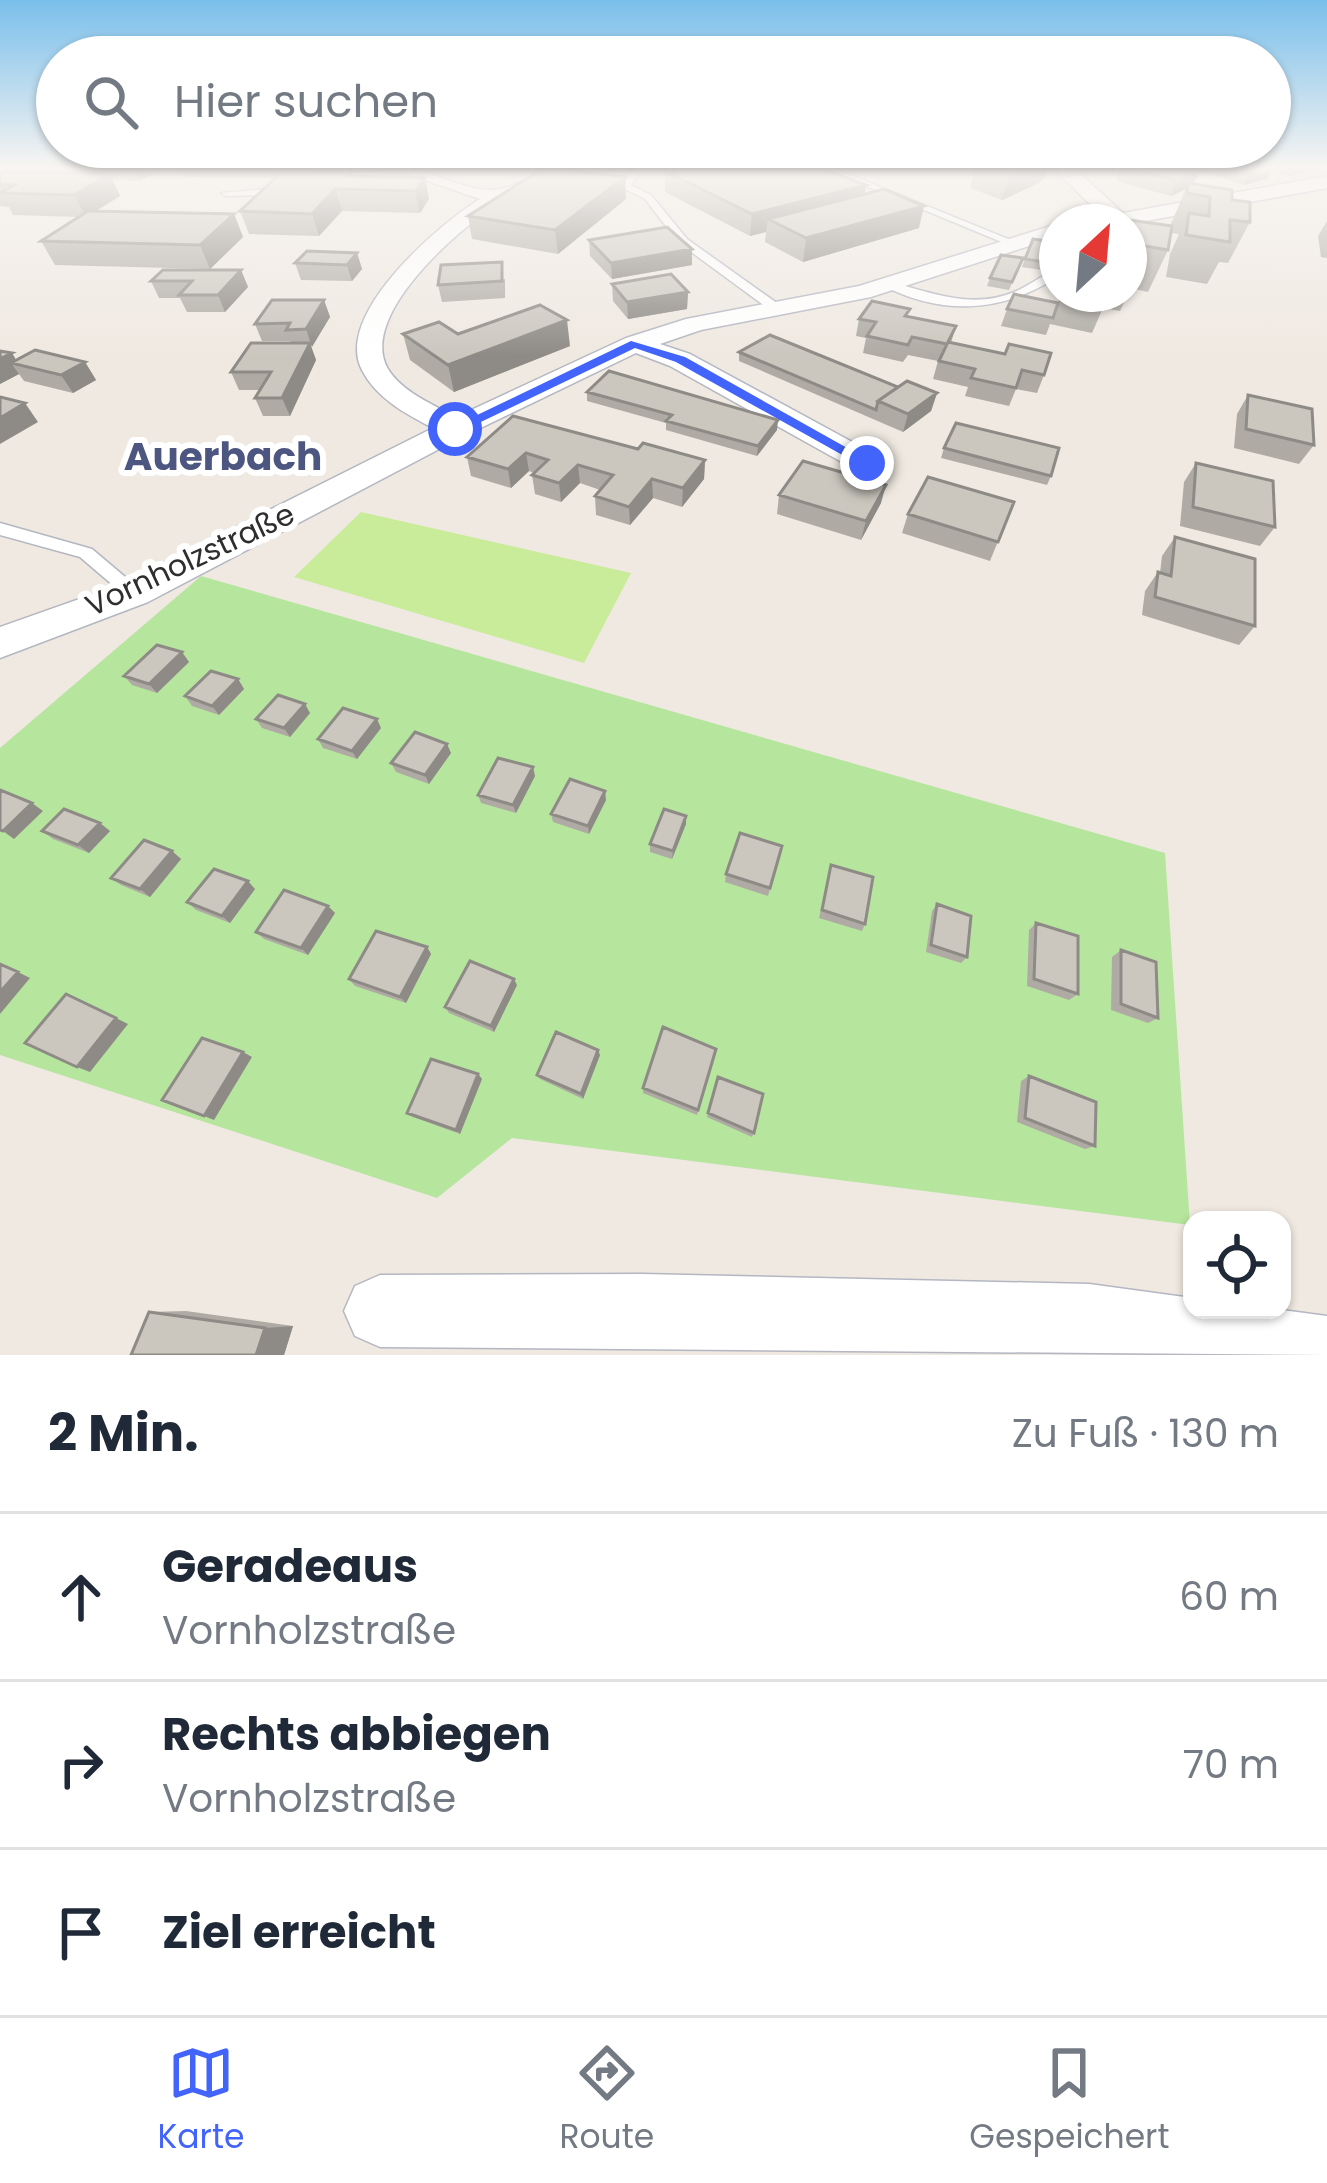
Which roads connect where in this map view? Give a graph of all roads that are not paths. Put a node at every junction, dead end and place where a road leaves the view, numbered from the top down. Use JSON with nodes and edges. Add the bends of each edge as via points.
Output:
{"nodes":[{"id":1,"x":453,"y":230,"type":"edge"},
{"id":2,"x":674,"y":230,"type":"edge"},
{"id":3,"x":983,"y":230,"type":"edge"},
{"id":4,"x":1039,"y":235,"type":"edge"},
{"id":5,"x":1013,"y":242,"type":"junction"},
{"id":6,"x":888,"y":285,"type":"junction"},
{"id":7,"x":1039,"y":286,"type":"edge"},
{"id":8,"x":777,"y":310,"type":"junction"},
{"id":9,"x":635,"y":344,"type":"junction"},
{"id":10,"x":455,"y":429,"type":"junction"},
{"id":11,"x":867,"y":463,"type":"dead end"},
{"id":12,"x":0,"y":529,"type":"edge"},
{"id":13,"x":135,"y":592,"type":"junction"},
{"id":14,"x":0,"y":643,"type":"edge"},
{"id":15,"x":380,"y":1311,"type":"dead end"},
{"id":16,"x":1327,"y":1353,"type":"edge"}],
"edges":[{"from":1,"to":10,"type":"street","via":[[423,254],[367,341],[370,364],[392,390]]},
{"from":2,"to":8,"type":"lane"},
{"from":3,"to":5,"type":"lane"},
{"from":4,"to":5,"type":"street","name":"Vornholzstraße"},
{"from":5,"to":6,"type":"street","name":"Vornholzstraße"},
{"from":6,"to":7,"type":"lane","name":"Vornholzstraße","via":[[957,304],[1021,299]]},
{"from":6,"to":8,"type":"street","name":"Vornholzstraße"},
{"from":8,"to":9,"type":"street","name":"Vornholzstraße"},
{"from":9,"to":10,"type":"street","name":"Vornholzstraße"},
{"from":9,"to":11,"type":"street","via":[[680,360]]},
{"from":10,"to":13,"type":"street","name":"Vornholzstraße"},
{"from":12,"to":13,"type":"lane","via":[[86,553]]},
{"from":13,"to":14,"type":"street","name":"Vornholzstraße"},
{"from":15,"to":16,"type":"street","via":[[1089,1320]]}]}
